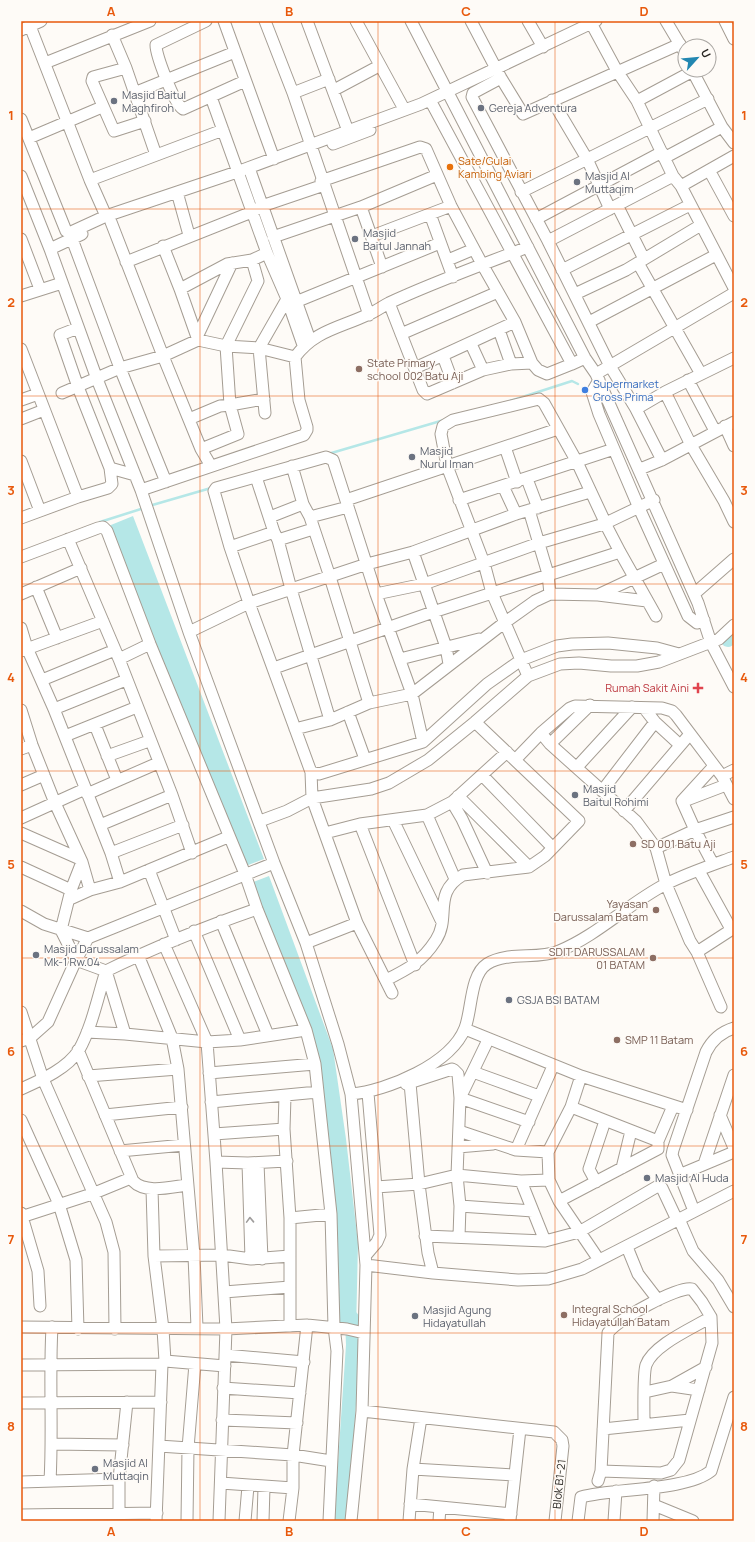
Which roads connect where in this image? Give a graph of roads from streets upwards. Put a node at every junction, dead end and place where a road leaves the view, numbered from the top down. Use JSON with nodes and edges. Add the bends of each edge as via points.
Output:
{"nodes":[{"id":1,"x":42,"y":21,"type":"edge"},
{"id":2,"x":150,"y":21,"type":"edge"},
{"id":3,"x":206,"y":21,"type":"edge"},
{"id":4,"x":224,"y":21,"type":"edge"},
{"id":5,"x":265,"y":21,"type":"edge"},
{"id":6,"x":307,"y":21,"type":"edge"},
{"id":7,"x":356,"y":21,"type":"edge"},
{"id":8,"x":411,"y":21,"type":"edge"},
{"id":9,"x":471,"y":21,"type":"edge"},
{"id":10,"x":528,"y":21,"type":"edge"},
{"id":11,"x":666,"y":21,"type":"edge"},
{"id":12,"x":724,"y":21,"type":"edge"},
{"id":13,"x":594,"y":22,"type":"edge"},
{"id":14,"x":185,"y":25,"type":"edge"},
{"id":15,"x":26,"y":28,"type":"edge"},
{"id":16,"x":733,"y":33,"type":"edge"},
{"id":17,"x":112,"y":35,"type":"junction"},
{"id":18,"x":677,"y":39,"type":"edge"},
{"id":19,"x":543,"y":47,"type":"junction"},
{"id":20,"x":677,"y":51,"type":"edge"},
{"id":21,"x":235,"y":52,"type":"junction"},
{"id":22,"x":45,"y":63,"type":"junction"},
{"id":23,"x":379,"y":66,"type":"junction"},
{"id":24,"x":126,"y":68,"type":"junction"},
{"id":25,"x":617,"y":71,"type":"junction"},
{"id":26,"x":498,"y":74,"type":"junction"},
{"id":27,"x":679,"y":78,"type":"edge"},
{"id":28,"x":697,"y":78,"type":"edge"},
{"id":29,"x":167,"y":79,"type":"junction"},
{"id":30,"x":245,"y":81,"type":"junction"},
{"id":31,"x":332,"y":84,"type":"junction"},
{"id":32,"x":449,"y":91,"type":"junction"},
{"id":33,"x":134,"y":93,"type":"junction"},
{"id":34,"x":293,"y":93,"type":"junction"},
{"id":35,"x":211,"y":97,"type":"junction"},
{"id":36,"x":708,"y":99,"type":"junction"},
{"id":37,"x":552,"y":100,"type":"junction"},
{"id":38,"x":637,"y":101,"type":"junction"},
{"id":39,"x":426,"y":102,"type":"junction"},
{"id":40,"x":102,"y":107,"type":"junction"},
{"id":41,"x":404,"y":109,"type":"junction"},
{"id":42,"x":21,"y":119,"type":"edge"},
{"id":43,"x":145,"y":121,"type":"junction"},
{"id":44,"x":67,"y":122,"type":"junction"},
{"id":45,"x":722,"y":126,"type":"junction"},
{"id":46,"x":651,"y":128,"type":"junction"},
{"id":47,"x":223,"y":130,"type":"junction"},
{"id":48,"x":348,"y":130,"type":"junction"},
{"id":49,"x":25,"y":134,"type":"edge"},
{"id":50,"x":734,"y":143,"type":"edge"},
{"id":51,"x":311,"y":149,"type":"junction"},
{"id":52,"x":156,"y":155,"type":"junction"},
{"id":53,"x":663,"y":155,"type":"junction"},
{"id":54,"x":734,"y":156,"type":"edge"},
{"id":55,"x":274,"y":159,"type":"junction"},
{"id":56,"x":587,"y":159,"type":"junction"},
{"id":57,"x":709,"y":170,"type":"junction"},
{"id":58,"x":250,"y":171,"type":"junction"},
{"id":59,"x":238,"y":175,"type":"junction"},
{"id":60,"x":437,"y":175,"type":"junction"},
{"id":61,"x":21,"y":176,"type":"edge"},
{"id":62,"x":673,"y":176,"type":"junction"},
{"id":63,"x":90,"y":180,"type":"junction"},
{"id":64,"x":323,"y":183,"type":"junction"},
{"id":65,"x":599,"y":186,"type":"junction"},
{"id":66,"x":681,"y":186,"type":"junction"},
{"id":67,"x":521,"y":192,"type":"junction"},
{"id":68,"x":178,"y":195,"type":"junction"},
{"id":69,"x":690,"y":205,"type":"junction"},
{"id":70,"x":451,"y":206,"type":"junction"},
{"id":71,"x":361,"y":207,"type":"junction"},
{"id":72,"x":614,"y":207,"type":"junction"},
{"id":73,"x":257,"y":209,"type":"junction"},
{"id":74,"x":430,"y":214,"type":"junction"},
{"id":75,"x":333,"y":215,"type":"junction"},
{"id":76,"x":734,"y":216,"type":"edge"},
{"id":77,"x":109,"y":219,"type":"junction"},
{"id":78,"x":536,"y":219,"type":"junction"},
{"id":79,"x":701,"y":225,"type":"junction"},
{"id":80,"x":631,"y":233,"type":"junction"},
{"id":81,"x":190,"y":235,"type":"junction"},
{"id":82,"x":372,"y":236,"type":"junction"},
{"id":83,"x":273,"y":237,"type":"junction"},
{"id":84,"x":21,"y":239,"type":"edge"},
{"id":85,"x":72,"y":239,"type":"junction"},
{"id":86,"x":548,"y":241,"type":"junction"},
{"id":87,"x":440,"y":243,"type":"junction"},
{"id":88,"x":163,"y":246,"type":"junction"},
{"id":89,"x":528,"y":247,"type":"junction"},
{"id":90,"x":50,"y":249,"type":"junction"},
{"id":91,"x":474,"y":250,"type":"junction"},
{"id":92,"x":267,"y":253,"type":"junction"},
{"id":93,"x":512,"y":253,"type":"junction"},
{"id":94,"x":716,"y":255,"type":"junction"},
{"id":95,"x":252,"y":260,"type":"junction"},
{"id":96,"x":448,"y":260,"type":"junction"},
{"id":97,"x":641,"y":261,"type":"junction"},
{"id":98,"x":126,"y":262,"type":"junction"},
{"id":99,"x":232,"y":263,"type":"junction"},
{"id":100,"x":482,"y":264,"type":"junction"},
{"id":101,"x":382,"y":267,"type":"junction"},
{"id":102,"x":562,"y":270,"type":"junction"},
{"id":103,"x":356,"y":276,"type":"junction"},
{"id":104,"x":453,"y":276,"type":"junction"},
{"id":105,"x":62,"y":283,"type":"junction"},
{"id":106,"x":734,"y":288,"type":"edge"},
{"id":107,"x":40,"y":289,"type":"junction"},
{"id":108,"x":180,"y":289,"type":"junction"},
{"id":109,"x":652,"y":289,"type":"junction"},
{"id":110,"x":498,"y":292,"type":"junction"},
{"id":111,"x":734,"y":293,"type":"edge"},
{"id":112,"x":575,"y":294,"type":"junction"},
{"id":113,"x":21,"y":296,"type":"edge"},
{"id":114,"x":292,"y":300,"type":"junction"},
{"id":115,"x":389,"y":304,"type":"junction"},
{"id":116,"x":369,"y":315,"type":"junction"},
{"id":117,"x":515,"y":322,"type":"junction"},
{"id":118,"x":589,"y":322,"type":"junction"},
{"id":119,"x":78,"y":328,"type":"junction"},
{"id":120,"x":675,"y":328,"type":"junction"},
{"id":121,"x":500,"y":330,"type":"junction"},
{"id":122,"x":401,"y":334,"type":"junction"},
{"id":123,"x":197,"y":339,"type":"junction"},
{"id":124,"x":307,"y":343,"type":"junction"},
{"id":125,"x":471,"y":344,"type":"junction"},
{"id":126,"x":226,"y":346,"type":"junction"},
{"id":127,"x":259,"y":348,"type":"junction"},
{"id":128,"x":21,"y":349,"type":"edge"},
{"id":129,"x":163,"y":356,"type":"junction"},
{"id":130,"x":443,"y":356,"type":"junction"},
{"id":131,"x":295,"y":357,"type":"junction"},
{"id":132,"x":585,"y":358,"type":"junction"},
{"id":133,"x":532,"y":363,"type":"junction"},
{"id":134,"x":732,"y":363,"type":"edge"},
{"id":135,"x":511,"y":364,"type":"junction"},
{"id":136,"x":572,"y":364,"type":"junction"},
{"id":137,"x":610,"y":366,"type":"junction"},
{"id":138,"x":120,"y":368,"type":"junction"},
{"id":139,"x":415,"y":368,"type":"junction"},
{"id":140,"x":483,"y":370,"type":"junction"},
{"id":141,"x":702,"y":374,"type":"junction"},
{"id":142,"x":598,"y":377,"type":"junction"},
{"id":143,"x":97,"y":379,"type":"junction"},
{"id":144,"x":688,"y":380,"type":"junction"},
{"id":145,"x":453,"y":383,"type":"junction"},
{"id":146,"x":78,"y":386,"type":"junction"},
{"id":147,"x":665,"y":392,"type":"junction"},
{"id":148,"x":62,"y":393,"type":"dead end"},
{"id":149,"x":264,"y":399,"type":"junction"},
{"id":150,"x":21,"y":400,"type":"edge"},
{"id":151,"x":44,"y":401,"type":"junction"},
{"id":152,"x":230,"y":405,"type":"junction"},
{"id":153,"x":636,"y":409,"type":"junction"},
{"id":154,"x":265,"y":413,"type":"dead end"},
{"id":155,"x":21,"y":419,"type":"edge"},
{"id":156,"x":189,"y":419,"type":"junction"},
{"id":157,"x":725,"y":426,"type":"edge"},
{"id":158,"x":558,"y":429,"type":"junction"},
{"id":159,"x":691,"y":445,"type":"junction"},
{"id":160,"x":734,"y":446,"type":"edge"},
{"id":161,"x":505,"y":447,"type":"junction"},
{"id":162,"x":201,"y":448,"type":"junction"},
{"id":163,"x":614,"y":449,"type":"junction"},
{"id":164,"x":662,"y":460,"type":"junction"},
{"id":165,"x":21,"y":461,"type":"edge"},
{"id":166,"x":577,"y":462,"type":"junction"},
{"id":167,"x":211,"y":466,"type":"junction"},
{"id":168,"x":292,"y":466,"type":"junction"},
{"id":169,"x":447,"y":466,"type":"junction"},
{"id":170,"x":110,"y":468,"type":"junction"},
{"id":171,"x":640,"y":469,"type":"junction"},
{"id":172,"x":136,"y":476,"type":"junction"},
{"id":173,"x":256,"y":477,"type":"junction"},
{"id":174,"x":522,"y":480,"type":"junction"},
{"id":175,"x":166,"y":482,"type":"junction"},
{"id":176,"x":503,"y":486,"type":"junction"},
{"id":177,"x":590,"y":492,"type":"junction"},
{"id":178,"x":143,"y":494,"type":"junction"},
{"id":179,"x":78,"y":497,"type":"junction"},
{"id":180,"x":729,"y":499,"type":"edge"},
{"id":181,"x":459,"y":500,"type":"junction"},
{"id":182,"x":654,"y":500,"type":"junction"},
{"id":183,"x":347,"y":503,"type":"junction"},
{"id":184,"x":303,"y":504,"type":"junction"},
{"id":185,"x":639,"y":508,"type":"junction"},
{"id":186,"x":533,"y":509,"type":"junction"},
{"id":187,"x":40,"y":511,"type":"junction"},
{"id":188,"x":516,"y":514,"type":"junction"},
{"id":189,"x":270,"y":517,"type":"junction"},
{"id":190,"x":310,"y":517,"type":"junction"},
{"id":191,"x":21,"y":518,"type":"edge"},
{"id":192,"x":734,"y":522,"type":"edge"},
{"id":193,"x":313,"y":529,"type":"junction"},
{"id":194,"x":470,"y":531,"type":"junction"},
{"id":195,"x":276,"y":536,"type":"junction"},
{"id":196,"x":68,"y":539,"type":"junction"},
{"id":197,"x":539,"y":543,"type":"junction"},
{"id":198,"x":230,"y":547,"type":"junction"},
{"id":199,"x":413,"y":552,"type":"junction"},
{"id":200,"x":620,"y":552,"type":"junction"},
{"id":201,"x":21,"y":557,"type":"edge"},
{"id":202,"x":734,"y":559,"type":"edge"},
{"id":203,"x":367,"y":564,"type":"junction"},
{"id":204,"x":484,"y":564,"type":"junction"},
{"id":205,"x":664,"y":564,"type":"junction"},
{"id":206,"x":81,"y":568,"type":"junction"},
{"id":207,"x":548,"y":574,"type":"junction"},
{"id":208,"x":330,"y":577,"type":"junction"},
{"id":209,"x":635,"y":578,"type":"junction"},
{"id":210,"x":424,"y":584,"type":"junction"},
{"id":211,"x":36,"y":587,"type":"junction"},
{"id":212,"x":291,"y":589,"type":"junction"},
{"id":213,"x":492,"y":593,"type":"junction"},
{"id":214,"x":21,"y":594,"type":"edge"},
{"id":215,"x":376,"y":594,"type":"junction"},
{"id":216,"x":550,"y":594,"type":"junction"},
{"id":217,"x":694,"y":594,"type":"junction"},
{"id":218,"x":598,"y":595,"type":"junction"},
{"id":219,"x":647,"y":601,"type":"junction"},
{"id":220,"x":249,"y":603,"type":"junction"},
{"id":221,"x":433,"y":612,"type":"junction"},
{"id":222,"x":656,"y":616,"type":"dead end"},
{"id":223,"x":704,"y":620,"type":"junction"},
{"id":224,"x":103,"y":621,"type":"junction"},
{"id":225,"x":504,"y":623,"type":"junction"},
{"id":226,"x":21,"y":628,"type":"edge"},
{"id":227,"x":389,"y":628,"type":"junction"},
{"id":228,"x":731,"y":628,"type":"edge"},
{"id":229,"x":189,"y":632,"type":"junction"},
{"id":230,"x":57,"y":638,"type":"junction"},
{"id":231,"x":483,"y":638,"type":"junction"},
{"id":232,"x":715,"y":641,"type":"junction"},
{"id":233,"x":350,"y":642,"type":"junction"},
{"id":234,"x":150,"y":644,"type":"junction"},
{"id":235,"x":446,"y":647,"type":"junction"},
{"id":236,"x":24,"y":650,"type":"edge"},
{"id":237,"x":311,"y":654,"type":"junction"},
{"id":238,"x":679,"y":654,"type":"junction"},
{"id":239,"x":117,"y":655,"type":"junction"},
{"id":240,"x":400,"y":659,"type":"junction"},
{"id":241,"x":521,"y":660,"type":"junction"},
{"id":242,"x":449,"y":664,"type":"junction"},
{"id":243,"x":274,"y":668,"type":"junction"},
{"id":244,"x":528,"y":676,"type":"junction"},
{"id":245,"x":42,"y":680,"type":"junction"},
{"id":246,"x":126,"y":680,"type":"junction"},
{"id":247,"x":734,"y":687,"type":"edge"},
{"id":248,"x":412,"y":694,"type":"junction"},
{"id":249,"x":369,"y":703,"type":"junction"},
{"id":250,"x":590,"y":705,"type":"junction"},
{"id":251,"x":137,"y":707,"type":"junction"},
{"id":252,"x":632,"y":707,"type":"junction"},
{"id":253,"x":644,"y":708,"type":"junction"},
{"id":254,"x":54,"y":709,"type":"junction"},
{"id":255,"x":348,"y":712,"type":"junction"},
{"id":256,"x":22,"y":713,"type":"edge"},
{"id":257,"x":330,"y":720,"type":"junction"},
{"id":258,"x":475,"y":722,"type":"junction"},
{"id":259,"x":655,"y":722,"type":"junction"},
{"id":260,"x":95,"y":725,"type":"junction"},
{"id":261,"x":295,"y":729,"type":"junction"},
{"id":262,"x":541,"y":733,"type":"junction"},
{"id":263,"x":690,"y":734,"type":"junction"},
{"id":264,"x":65,"y":736,"type":"junction"},
{"id":265,"x":149,"y":740,"type":"junction"},
{"id":266,"x":423,"y":742,"type":"junction"},
{"id":267,"x":550,"y":744,"type":"junction"},
{"id":268,"x":32,"y":745,"type":"junction"},
{"id":269,"x":680,"y":745,"type":"junction"},
{"id":270,"x":21,"y":749,"type":"edge"},
{"id":271,"x":507,"y":752,"type":"junction"},
{"id":272,"x":107,"y":756,"type":"junction"},
{"id":273,"x":365,"y":759,"type":"junction"},
{"id":274,"x":516,"y":760,"type":"junction"},
{"id":275,"x":158,"y":763,"type":"junction"},
{"id":276,"x":714,"y":766,"type":"junction"},
{"id":277,"x":577,"y":767,"type":"junction"},
{"id":278,"x":734,"y":770,"type":"edge"},
{"id":279,"x":311,"y":772,"type":"junction"},
{"id":280,"x":44,"y":775,"type":"junction"},
{"id":281,"x":482,"y":775,"type":"junction"},
{"id":282,"x":117,"y":780,"type":"junction"},
{"id":283,"x":724,"y":780,"type":"junction"},
{"id":284,"x":21,"y":785,"type":"edge"},
{"id":285,"x":86,"y":791,"type":"junction"},
{"id":286,"x":602,"y":791,"type":"junction"},
{"id":287,"x":172,"y":795,"type":"junction"},
{"id":288,"x":312,"y":798,"type":"junction"},
{"id":289,"x":455,"y":799,"type":"junction"},
{"id":290,"x":734,"y":799,"type":"edge"},
{"id":291,"x":682,"y":801,"type":"junction"},
{"id":292,"x":55,"y":803,"type":"junction"},
{"id":293,"x":624,"y":811,"type":"junction"},
{"id":294,"x":427,"y":816,"type":"junction"},
{"id":295,"x":734,"y":817,"type":"edge"},
{"id":296,"x":21,"y":818,"type":"edge"},
{"id":297,"x":393,"y":820,"type":"junction"},
{"id":298,"x":260,"y":821,"type":"junction"},
{"id":299,"x":360,"y":824,"type":"junction"},
{"id":300,"x":100,"y":825,"type":"junction"},
{"id":301,"x":183,"y":825,"type":"junction"},
{"id":302,"x":694,"y":830,"type":"junction"},
{"id":303,"x":21,"y":833,"type":"edge"},
{"id":304,"x":325,"y":833,"type":"junction"},
{"id":305,"x":228,"y":837,"type":"junction"},
{"id":306,"x":552,"y":847,"type":"junction"},
{"id":307,"x":656,"y":848,"type":"junction"},
{"id":308,"x":112,"y":853,"type":"junction"},
{"id":309,"x":192,"y":853,"type":"junction"},
{"id":310,"x":734,"y":857,"type":"edge"},
{"id":311,"x":81,"y":860,"type":"junction"},
{"id":312,"x":274,"y":863,"type":"junction"},
{"id":313,"x":714,"y":864,"type":"junction"},
{"id":314,"x":529,"y":866,"type":"junction"},
{"id":315,"x":21,"y":867,"type":"edge"},
{"id":316,"x":149,"y":870,"type":"junction"},
{"id":317,"x":699,"y":871,"type":"junction"},
{"id":318,"x":487,"y":872,"type":"junction"},
{"id":319,"x":245,"y":874,"type":"junction"},
{"id":320,"x":456,"y":879,"type":"junction"},
{"id":321,"x":120,"y":882,"type":"junction"},
{"id":322,"x":666,"y":884,"type":"junction"},
{"id":323,"x":90,"y":890,"type":"junction"},
{"id":324,"x":71,"y":894,"type":"junction"},
{"id":325,"x":162,"y":907,"type":"junction"},
{"id":326,"x":257,"y":909,"type":"junction"},
{"id":327,"x":21,"y":911,"type":"edge"},
{"id":328,"x":221,"y":921,"type":"junction"},
{"id":329,"x":357,"y":923,"type":"junction"},
{"id":330,"x":442,"y":923,"type":"junction"},
{"id":331,"x":732,"y":928,"type":"edge"},
{"id":332,"x":61,"y":930,"type":"junction"},
{"id":333,"x":194,"y":931,"type":"junction"},
{"id":334,"x":88,"y":938,"type":"junction"},
{"id":335,"x":176,"y":940,"type":"junction"},
{"id":336,"x":306,"y":943,"type":"junction"},
{"id":337,"x":164,"y":944,"type":"junction"},
{"id":338,"x":697,"y":952,"type":"junction"},
{"id":339,"x":138,"y":955,"type":"junction"},
{"id":340,"x":76,"y":960,"type":"junction"},
{"id":341,"x":415,"y":965,"type":"junction"},
{"id":342,"x":106,"y":971,"type":"junction"},
{"id":343,"x":386,"y":980,"type":"junction"},
{"id":344,"x":392,"y":993,"type":"dead end"},
{"id":345,"x":721,"y":1008,"type":"dead end"},
{"id":346,"x":21,"y":1012,"type":"edge"},
{"id":347,"x":734,"y":1028,"type":"edge"},
{"id":348,"x":465,"y":1029,"type":"junction"},
{"id":349,"x":306,"y":1030,"type":"junction"},
{"id":350,"x":86,"y":1032,"type":"junction"},
{"id":351,"x":125,"y":1034,"type":"junction"},
{"id":352,"x":268,"y":1035,"type":"junction"},
{"id":353,"x":172,"y":1038,"type":"junction"},
{"id":354,"x":26,"y":1040,"type":"edge"},
{"id":355,"x":240,"y":1040,"type":"junction"},
{"id":356,"x":488,"y":1040,"type":"junction"},
{"id":357,"x":207,"y":1042,"type":"junction"},
{"id":358,"x":78,"y":1050,"type":"junction"},
{"id":359,"x":315,"y":1064,"type":"junction"},
{"id":360,"x":553,"y":1066,"type":"junction"},
{"id":361,"x":178,"y":1069,"type":"junction"},
{"id":362,"x":473,"y":1072,"type":"junction"},
{"id":363,"x":209,"y":1073,"type":"junction"},
{"id":364,"x":88,"y":1076,"type":"junction"},
{"id":365,"x":581,"y":1076,"type":"junction"},
{"id":366,"x":734,"y":1077,"type":"edge"},
{"id":367,"x":44,"y":1079,"type":"junction"},
{"id":368,"x":410,"y":1083,"type":"junction"},
{"id":369,"x":21,"y":1089,"type":"edge"},
{"id":370,"x":318,"y":1092,"type":"junction"},
{"id":371,"x":351,"y":1094,"type":"junction"},
{"id":372,"x":368,"y":1095,"type":"junction"},
{"id":373,"x":285,"y":1096,"type":"junction"},
{"id":374,"x":540,"y":1096,"type":"junction"},
{"id":375,"x":460,"y":1098,"type":"junction"},
{"id":376,"x":211,"y":1102,"type":"junction"},
{"id":377,"x":673,"y":1106,"type":"junction"},
{"id":378,"x":182,"y":1107,"type":"junction"},
{"id":379,"x":571,"y":1107,"type":"junction"},
{"id":380,"x":687,"y":1110,"type":"junction"},
{"id":381,"x":105,"y":1115,"type":"junction"},
{"id":382,"x":720,"y":1115,"type":"junction"},
{"id":383,"x":21,"y":1120,"type":"edge"},
{"id":384,"x":605,"y":1121,"type":"junction"},
{"id":385,"x":529,"y":1122,"type":"junction"},
{"id":386,"x":284,"y":1129,"type":"junction"},
{"id":387,"x":458,"y":1131,"type":"junction"},
{"id":388,"x":631,"y":1131,"type":"junction"},
{"id":389,"x":214,"y":1134,"type":"junction"},
{"id":390,"x":658,"y":1141,"type":"junction"},
{"id":391,"x":498,"y":1144,"type":"junction"},
{"id":392,"x":184,"y":1145,"type":"junction"},
{"id":393,"x":458,"y":1147,"type":"junction"},
{"id":394,"x":734,"y":1148,"type":"edge"},
{"id":395,"x":516,"y":1150,"type":"junction"},
{"id":396,"x":120,"y":1151,"type":"junction"},
{"id":397,"x":548,"y":1152,"type":"junction"},
{"id":398,"x":734,"y":1152,"type":"edge"},
{"id":399,"x":216,"y":1162,"type":"junction"},
{"id":400,"x":287,"y":1162,"type":"junction"},
{"id":401,"x":253,"y":1163,"type":"junction"},
{"id":402,"x":704,"y":1164,"type":"junction"},
{"id":403,"x":622,"y":1168,"type":"junction"},
{"id":404,"x":457,"y":1175,"type":"junction"},
{"id":405,"x":679,"y":1175,"type":"junction"},
{"id":406,"x":131,"y":1178,"type":"junction"},
{"id":407,"x":549,"y":1180,"type":"junction"},
{"id":408,"x":521,"y":1181,"type":"junction"},
{"id":409,"x":596,"y":1182,"type":"junction"},
{"id":410,"x":419,"y":1184,"type":"junction"},
{"id":411,"x":187,"y":1185,"type":"junction"},
{"id":412,"x":376,"y":1187,"type":"junction"},
{"id":413,"x":152,"y":1189,"type":"junction"},
{"id":414,"x":734,"y":1191,"type":"edge"},
{"id":415,"x":92,"y":1194,"type":"junction"},
{"id":416,"x":559,"y":1201,"type":"junction"},
{"id":417,"x":59,"y":1204,"type":"junction"},
{"id":418,"x":460,"y":1206,"type":"junction"},
{"id":419,"x":533,"y":1210,"type":"junction"},
{"id":420,"x":694,"y":1211,"type":"junction"},
{"id":421,"x":332,"y":1214,"type":"junction"},
{"id":422,"x":21,"y":1215,"type":"edge"},
{"id":423,"x":290,"y":1218,"type":"junction"},
{"id":424,"x":678,"y":1219,"type":"junction"},
{"id":425,"x":579,"y":1232,"type":"junction"},
{"id":426,"x":425,"y":1236,"type":"junction"},
{"id":427,"x":459,"y":1237,"type":"junction"},
{"id":428,"x":545,"y":1241,"type":"junction"},
{"id":429,"x":626,"y":1247,"type":"junction"},
{"id":430,"x":222,"y":1255,"type":"junction"},
{"id":431,"x":154,"y":1256,"type":"junction"},
{"id":432,"x":194,"y":1256,"type":"junction"},
{"id":433,"x":290,"y":1256,"type":"junction"},
{"id":434,"x":256,"y":1259,"type":"junction"},
{"id":435,"x":366,"y":1260,"type":"junction"},
{"id":436,"x":599,"y":1260,"type":"junction"},
{"id":437,"x":433,"y":1273,"type":"junction"},
{"id":438,"x":290,"y":1287,"type":"junction"},
{"id":439,"x":224,"y":1292,"type":"junction"},
{"id":440,"x":658,"y":1300,"type":"junction"},
{"id":441,"x":40,"y":1306,"type":"dead end"},
{"id":442,"x":734,"y":1307,"type":"edge"},
{"id":443,"x":711,"y":1317,"type":"junction"},
{"id":444,"x":307,"y":1325,"type":"junction"},
{"id":445,"x":290,"y":1326,"type":"junction"},
{"id":446,"x":21,"y":1327,"type":"edge"},
{"id":447,"x":52,"y":1327,"type":"junction"},
{"id":448,"x":334,"y":1327,"type":"junction"},
{"id":449,"x":197,"y":1328,"type":"junction"},
{"id":450,"x":78,"y":1329,"type":"junction"},
{"id":451,"x":115,"y":1329,"type":"junction"},
{"id":452,"x":163,"y":1329,"type":"junction"},
{"id":453,"x":226,"y":1329,"type":"junction"},
{"id":454,"x":362,"y":1332,"type":"junction"},
{"id":455,"x":225,"y":1361,"type":"junction"},
{"id":456,"x":304,"y":1362,"type":"junction"},
{"id":457,"x":164,"y":1363,"type":"junction"},
{"id":458,"x":195,"y":1364,"type":"junction"},
{"id":459,"x":21,"y":1365,"type":"edge"},
{"id":460,"x":50,"y":1365,"type":"junction"},
{"id":461,"x":706,"y":1367,"type":"junction"},
{"id":462,"x":672,"y":1386,"type":"junction"},
{"id":463,"x":223,"y":1388,"type":"junction"},
{"id":464,"x":698,"y":1390,"type":"junction"},
{"id":465,"x":645,"y":1392,"type":"junction"},
{"id":466,"x":300,"y":1393,"type":"junction"},
{"id":467,"x":734,"y":1397,"type":"edge"},
{"id":468,"x":126,"y":1402,"type":"junction"},
{"id":469,"x":161,"y":1402,"type":"junction"},
{"id":470,"x":21,"y":1403,"type":"edge"},
{"id":471,"x":51,"y":1403,"type":"junction"},
{"id":472,"x":362,"y":1411,"type":"junction"},
{"id":473,"x":421,"y":1418,"type":"junction"},
{"id":474,"x":222,"y":1420,"type":"junction"},
{"id":475,"x":690,"y":1420,"type":"junction"},
{"id":476,"x":297,"y":1423,"type":"junction"},
{"id":477,"x":644,"y":1424,"type":"junction"},
{"id":478,"x":603,"y":1429,"type":"junction"},
{"id":479,"x":520,"y":1430,"type":"junction"},
{"id":480,"x":52,"y":1444,"type":"junction"},
{"id":481,"x":123,"y":1445,"type":"junction"},
{"id":482,"x":159,"y":1446,"type":"junction"},
{"id":483,"x":188,"y":1448,"type":"junction"},
{"id":484,"x":222,"y":1450,"type":"junction"},
{"id":485,"x":293,"y":1455,"type":"junction"},
{"id":486,"x":331,"y":1461,"type":"junction"},
{"id":487,"x":413,"y":1469,"type":"junction"},
{"id":488,"x":514,"y":1475,"type":"junction"},
{"id":489,"x":119,"y":1479,"type":"junction"},
{"id":490,"x":50,"y":1481,"type":"junction"},
{"id":491,"x":21,"y":1482,"type":"edge"},
{"id":492,"x":221,"y":1483,"type":"junction"},
{"id":493,"x":248,"y":1486,"type":"junction"},
{"id":494,"x":654,"y":1486,"type":"junction"},
{"id":495,"x":264,"y":1487,"type":"junction"},
{"id":496,"x":293,"y":1488,"type":"junction"},
{"id":497,"x":616,"y":1491,"type":"junction"},
{"id":498,"x":410,"y":1504,"type":"junction"},
{"id":499,"x":654,"y":1505,"type":"junction"},
{"id":500,"x":440,"y":1507,"type":"junction"},
{"id":501,"x":119,"y":1513,"type":"junction"},
{"id":502,"x":21,"y":1515,"type":"edge"},
{"id":503,"x":475,"y":1516,"type":"edge"},
{"id":504,"x":156,"y":1517,"type":"edge"},
{"id":505,"x":511,"y":1517,"type":"edge"},
{"id":506,"x":187,"y":1521,"type":"edge"},
{"id":507,"x":219,"y":1521,"type":"edge"},
{"id":508,"x":245,"y":1521,"type":"edge"},
{"id":509,"x":263,"y":1521,"type":"edge"},
{"id":510,"x":289,"y":1521,"type":"edge"},
{"id":511,"x":329,"y":1521,"type":"edge"},
{"id":512,"x":351,"y":1521,"type":"edge"},
{"id":513,"x":409,"y":1521,"type":"edge"},
{"id":514,"x":438,"y":1521,"type":"edge"},
{"id":515,"x":555,"y":1521,"type":"edge"},
{"id":516,"x":578,"y":1521,"type":"edge"},
{"id":517,"x":614,"y":1521,"type":"edge"},
{"id":518,"x":653,"y":1521,"type":"edge"},
{"id":519,"x":693,"y":1521,"type":"edge"}],
"edges":[{"from":1,"to":15,"type":"street"},
{"from":2,"to":17,"type":"street"},
{"from":3,"to":14,"type":"street"},
{"from":4,"to":21,"type":"street"},
{"from":5,"to":34,"type":"street"},
{"from":6,"to":31,"type":"street"},
{"from":7,"to":23,"type":"street"},
{"from":8,"to":32,"type":"street"},
{"from":9,"to":26,"type":"street"},
{"from":10,"to":19,"type":"street"},
{"from":11,"to":18,"type":"street"},
{"from":12,"to":16,"type":"street"},
{"from":13,"to":19,"type":"street"},
{"from":13,"to":25,"type":"street"},
{"from":14,"to":29,"type":"street","via":[[156,45]]},
{"from":15,"to":22,"type":"street"},
{"from":17,"to":22,"type":"street"},
{"from":17,"to":24,"type":"street"},
{"from":19,"to":26,"type":"street"},
{"from":20,"to":25,"type":"street"},
{"from":21,"to":29,"type":"street"},
{"from":21,"to":30,"type":"street"},
{"from":22,"to":44,"type":"street"},
{"from":23,"to":31,"type":"street"},
{"from":23,"to":41,"type":"street"},
{"from":24,"to":33,"type":"street"},
{"from":24,"to":40,"type":"street","via":[[92,78]]},
{"from":25,"to":37,"type":"street"},
{"from":25,"to":38,"type":"street"},
{"from":26,"to":32,"type":"street"},
{"from":26,"to":37,"type":"street","via":[[523,114]]},
{"from":26,"to":67,"type":"street","via":[[471,96]]},
{"from":27,"to":38,"type":"street"},
{"from":28,"to":36,"type":"street"},
{"from":29,"to":33,"type":"street"},
{"from":29,"to":35,"type":"street","via":[[178,105],[182,108]]},
{"from":30,"to":35,"type":"street"},
{"from":30,"to":55,"type":"street"},
{"from":31,"to":34,"type":"street"},
{"from":31,"to":48,"type":"street"},
{"from":32,"to":39,"type":"street"},
{"from":32,"to":89,"type":"street"},
{"from":33,"to":43,"type":"street"},
{"from":34,"to":51,"type":"street"},
{"from":35,"to":47,"type":"street"},
{"from":36,"to":45,"type":"street"},
{"from":36,"to":46,"type":"street"},
{"from":37,"to":56,"type":"street"},
{"from":38,"to":46,"type":"street"},
{"from":39,"to":41,"type":"street"},
{"from":39,"to":51,"type":"street","via":[[415,112]]},
{"from":39,"to":93,"type":"street"},
{"from":40,"to":43,"type":"street","via":[[114,131]]},
{"from":40,"to":44,"type":"street"},
{"from":41,"to":48,"type":"street"},
{"from":42,"to":49,"type":"street"},
{"from":43,"to":52,"type":"street"},
{"from":44,"to":49,"type":"street"},
{"from":44,"to":63,"type":"street"},
{"from":45,"to":50,"type":"street"},
{"from":45,"to":53,"type":"street"},
{"from":46,"to":53,"type":"street"},
{"from":46,"to":56,"type":"street"},
{"from":47,"to":52,"type":"street"},
{"from":47,"to":59,"type":"street"},
{"from":48,"to":51,"type":"street"},
{"from":49,"to":77,"type":"street","via":[[67,233]]},
{"from":51,"to":55,"type":"street"},
{"from":51,"to":58,"type":"street"},
{"from":51,"to":64,"type":"street"},
{"from":52,"to":63,"type":"street"},
{"from":53,"to":62,"type":"street"},
{"from":53,"to":65,"type":"street"},
{"from":54,"to":57,"type":"street"},
{"from":55,"to":58,"type":"street"},
{"from":56,"to":65,"type":"street"},
{"from":56,"to":67,"type":"street"},
{"from":57,"to":66,"type":"street"},
{"from":57,"to":76,"type":"street"},
{"from":58,"to":59,"type":"street"},
{"from":58,"to":73,"type":"street"},
{"from":59,"to":68,"type":"street"},
{"from":59,"to":73,"type":"street"},
{"from":60,"to":64,"type":"street","via":[[426,149],[420,147]]},
{"from":60,"to":70,"type":"street"},
{"from":60,"to":71,"type":"street"},
{"from":61,"to":90,"type":"street"},
{"from":62,"to":66,"type":"street"},
{"from":62,"to":72,"type":"street"},
{"from":63,"to":77,"type":"street"},
{"from":64,"to":73,"type":"street"},
{"from":64,"to":75,"type":"street"},
{"from":65,"to":72,"type":"street"},
{"from":65,"to":78,"type":"street"},
{"from":66,"to":69,"type":"street"},
{"from":67,"to":78,"type":"street"},
{"from":68,"to":77,"type":"street"},
{"from":68,"to":81,"type":"street"},
{"from":69,"to":79,"type":"street"},
{"from":69,"to":80,"type":"street"},
{"from":70,"to":74,"type":"street"},
{"from":70,"to":91,"type":"street"},
{"from":71,"to":75,"type":"street"},
{"from":71,"to":82,"type":"street"},
{"from":72,"to":80,"type":"street"},
{"from":72,"to":86,"type":"street"},
{"from":73,"to":81,"type":"street"},
{"from":73,"to":83,"type":"street"},
{"from":73,"to":92,"type":"street"},
{"from":74,"to":82,"type":"street"},
{"from":74,"to":87,"type":"street"},
{"from":75,"to":83,"type":"street"},
{"from":75,"to":103,"type":"street"},
{"from":77,"to":85,"type":"street"},
{"from":77,"to":98,"type":"street"},
{"from":78,"to":86,"type":"street"},
{"from":79,"to":94,"type":"street"},
{"from":79,"to":97,"type":"street"},
{"from":80,"to":97,"type":"street"},
{"from":80,"to":102,"type":"street"},
{"from":81,"to":88,"type":"street"},
{"from":82,"to":101,"type":"street"},
{"from":83,"to":114,"type":"street"},
{"from":84,"to":107,"type":"street"},
{"from":85,"to":90,"type":"street"},
{"from":85,"to":138,"type":"street"},
{"from":86,"to":102,"type":"street"},
{"from":87,"to":96,"type":"street"},
{"from":87,"to":101,"type":"street"},
{"from":88,"to":98,"type":"street"},
{"from":88,"to":108,"type":"street"},
{"from":89,"to":93,"type":"street"},
{"from":89,"to":132,"type":"street"},
{"from":90,"to":105,"type":"street"},
{"from":91,"to":96,"type":"street"},
{"from":91,"to":100,"type":"street"},
{"from":92,"to":95,"type":"street"},
{"from":92,"to":114,"type":"street"},
{"from":93,"to":100,"type":"street"},
{"from":93,"to":136,"type":"street"},
{"from":94,"to":106,"type":"street"},
{"from":94,"to":109,"type":"street"},
{"from":95,"to":99,"type":"street"},
{"from":95,"to":126,"type":"street","via":[[258,280]]},
{"from":96,"to":104,"type":"street"},
{"from":97,"to":109,"type":"street"},
{"from":97,"to":112,"type":"street"},
{"from":98,"to":129,"type":"street"},
{"from":99,"to":108,"type":"street"},
{"from":99,"to":123,"type":"street"},
{"from":100,"to":104,"type":"street"},
{"from":100,"to":110,"type":"street"},
{"from":101,"to":103,"type":"street"},
{"from":102,"to":112,"type":"street"},
{"from":103,"to":114,"type":"street"},
{"from":103,"to":116,"type":"street"},
{"from":104,"to":115,"type":"street"},
{"from":105,"to":107,"type":"street"},
{"from":105,"to":119,"type":"street"},
{"from":107,"to":113,"type":"street"},
{"from":108,"to":123,"type":"street"},
{"from":109,"to":118,"type":"street"},
{"from":109,"to":120,"type":"street"},
{"from":110,"to":117,"type":"street"},
{"from":110,"to":122,"type":"street"},
{"from":111,"to":120,"type":"street"},
{"from":112,"to":118,"type":"street"},
{"from":114,"to":124,"type":"street"},
{"from":114,"to":127,"type":"street"},
{"from":115,"to":116,"type":"street"},
{"from":115,"to":122,"type":"street"},
{"from":116,"to":124,"type":"street","via":[[320,334]]},
{"from":117,"to":121,"type":"street"},
{"from":117,"to":133,"type":"street"},
{"from":118,"to":137,"type":"street"},
{"from":119,"to":143,"type":"street"},
{"from":119,"to":146,"type":"street","via":[[60,335]]},
{"from":120,"to":137,"type":"street"},
{"from":120,"to":141,"type":"street"},
{"from":121,"to":125,"type":"street"},
{"from":121,"to":135,"type":"street"},
{"from":122,"to":139,"type":"street"},
{"from":123,"to":126,"type":"street"},
{"from":123,"to":129,"type":"street"},
{"from":124,"to":131,"type":"street"},
{"from":125,"to":130,"type":"street"},
{"from":125,"to":140,"type":"street"},
{"from":126,"to":127,"type":"street"},
{"from":126,"to":152,"type":"street"},
{"from":127,"to":131,"type":"street"},
{"from":127,"to":149,"type":"street"},
{"from":128,"to":151,"type":"street"},
{"from":129,"to":138,"type":"street"},
{"from":129,"to":156,"type":"street"},
{"from":130,"to":139,"type":"street"},
{"from":130,"to":145,"type":"street"},
{"from":131,"to":167,"type":"street","via":[[299,400],[307,427],[306,433],[301,437]]},
{"from":132,"to":136,"type":"street"},
{"from":132,"to":142,"type":"street"},
{"from":133,"to":135,"type":"street"},
{"from":133,"to":136,"type":"street","via":[[538,370],[547,374]]},
{"from":134,"to":141,"type":"street"},
{"from":135,"to":140,"type":"street"},
{"from":137,"to":142,"type":"street"},
{"from":137,"to":153,"type":"street"},
{"from":138,"to":143,"type":"street"},
{"from":138,"to":175,"type":"street"},
{"from":139,"to":145,"type":"street","via":[[427,394]]},
{"from":140,"to":145,"type":"street"},
{"from":141,"to":144,"type":"street"},
{"from":142,"to":163,"type":"street","via":[[592,392]]},
{"from":142,"to":171,"type":"street"},
{"from":143,"to":146,"type":"street"},
{"from":143,"to":172,"type":"street"},
{"from":144,"to":147,"type":"street"},
{"from":144,"to":157,"type":"street"},
{"from":146,"to":148,"type":"street"},
{"from":146,"to":170,"type":"street"},
{"from":147,"to":153,"type":"street"},
{"from":147,"to":159,"type":"street"},
{"from":149,"to":152,"type":"street"},
{"from":149,"to":154,"type":"street"},
{"from":150,"to":151,"type":"street"},
{"from":151,"to":155,"type":"street"},
{"from":151,"to":179,"type":"street"},
{"from":152,"to":156,"type":"street","via":[[220,406]]},
{"from":152,"to":162,"type":"street","via":[[238,434]]},
{"from":153,"to":164,"type":"street"},
{"from":156,"to":162,"type":"street"},
{"from":157,"to":159,"type":"street"},
{"from":157,"to":160,"type":"street"},
{"from":158,"to":161,"type":"street"},
{"from":158,"to":166,"type":"street"},
{"from":158,"to":169,"type":"street","via":[[544,403],[539,399],[453,420],[445,424],[441,434]]},
{"from":159,"to":164,"type":"street"},
{"from":159,"to":180,"type":"street"},
{"from":161,"to":169,"type":"street"},
{"from":161,"to":174,"type":"street"},
{"from":162,"to":167,"type":"street"},
{"from":163,"to":166,"type":"street"},
{"from":163,"to":185,"type":"street"},
{"from":164,"to":171,"type":"street"},
{"from":165,"to":187,"type":"street"},
{"from":166,"to":174,"type":"street"},
{"from":166,"to":177,"type":"street"},
{"from":167,"to":175,"type":"street"},
{"from":168,"to":173,"type":"street"},
{"from":168,"to":183,"type":"street","via":[[331,458]]},
{"from":168,"to":184,"type":"street"},
{"from":169,"to":181,"type":"street"},
{"from":169,"to":183,"type":"street"},
{"from":170,"to":172,"type":"street"},
{"from":170,"to":179,"type":"street","via":[[110,487]]},
{"from":171,"to":182,"type":"street"},
{"from":172,"to":178,"type":"street"},
{"from":173,"to":189,"type":"street"},
{"from":173,"to":198,"type":"street","via":[[215,489]]},
{"from":174,"to":176,"type":"street"},
{"from":174,"to":186,"type":"street"},
{"from":175,"to":178,"type":"street"},
{"from":176,"to":181,"type":"street"},
{"from":176,"to":188,"type":"street"},
{"from":177,"to":185,"type":"street","via":[[606,522]]},
{"from":177,"to":186,"type":"street"},
{"from":178,"to":229,"type":"street"},
{"from":179,"to":187,"type":"street"},
{"from":180,"to":192,"type":"street"},
{"from":181,"to":194,"type":"street"},
{"from":182,"to":185,"type":"street"},
{"from":182,"to":217,"type":"street"},
{"from":183,"to":190,"type":"street"},
{"from":183,"to":203,"type":"street"},
{"from":184,"to":189,"type":"street"},
{"from":184,"to":190,"type":"street"},
{"from":185,"to":205,"type":"street"},
{"from":186,"to":188,"type":"street"},
{"from":186,"to":197,"type":"street"},
{"from":187,"to":191,"type":"street"},
{"from":188,"to":194,"type":"street"},
{"from":189,"to":195,"type":"street"},
{"from":190,"to":193,"type":"street"},
{"from":193,"to":195,"type":"street"},
{"from":193,"to":208,"type":"street"},
{"from":194,"to":199,"type":"street"},
{"from":194,"to":204,"type":"street"},
{"from":195,"to":198,"type":"street"},
{"from":195,"to":212,"type":"street"},
{"from":196,"to":201,"type":"street"},
{"from":196,"to":206,"type":"street"},
{"from":196,"to":234,"type":"street","via":[[103,527],[107,531]]},
{"from":197,"to":200,"type":"street","via":[[604,524]]},
{"from":197,"to":204,"type":"street"},
{"from":197,"to":207,"type":"street"},
{"from":198,"to":220,"type":"street"},
{"from":199,"to":203,"type":"street"},
{"from":199,"to":210,"type":"street"},
{"from":200,"to":207,"type":"street"},
{"from":200,"to":209,"type":"street"},
{"from":202,"to":217,"type":"street"},
{"from":203,"to":208,"type":"street"},
{"from":203,"to":215,"type":"street"},
{"from":204,"to":210,"type":"street"},
{"from":204,"to":213,"type":"street"},
{"from":205,"to":209,"type":"street"},
{"from":205,"to":223,"type":"street","via":[[688,616],[696,623]]},
{"from":206,"to":211,"type":"street"},
{"from":206,"to":224,"type":"street"},
{"from":207,"to":213,"type":"street"},
{"from":207,"to":216,"type":"street"},
{"from":208,"to":212,"type":"street"},
{"from":208,"to":233,"type":"street"},
{"from":209,"to":218,"type":"street"},
{"from":209,"to":219,"type":"street"},
{"from":210,"to":215,"type":"street"},
{"from":210,"to":221,"type":"street"},
{"from":211,"to":214,"type":"street"},
{"from":211,"to":230,"type":"street"},
{"from":212,"to":220,"type":"street"},
{"from":212,"to":237,"type":"street"},
{"from":213,"to":221,"type":"street"},
{"from":213,"to":225,"type":"street"},
{"from":215,"to":227,"type":"street"},
{"from":216,"to":218,"type":"street"},
{"from":216,"to":225,"type":"street","via":[[535,601]]},
{"from":217,"to":223,"type":"street"},
{"from":218,"to":219,"type":"street"},
{"from":219,"to":222,"type":"street"},
{"from":220,"to":229,"type":"street"},
{"from":220,"to":243,"type":"street"},
{"from":221,"to":227,"type":"street"},
{"from":221,"to":235,"type":"street"},
{"from":223,"to":232,"type":"street"},
{"from":224,"to":230,"type":"street"},
{"from":224,"to":239,"type":"street"},
{"from":225,"to":231,"type":"street"},
{"from":225,"to":241,"type":"street"},
{"from":226,"to":236,"type":"street"},
{"from":227,"to":233,"type":"street"},
{"from":227,"to":240,"type":"street"},
{"from":228,"to":232,"type":"street"},
{"from":229,"to":298,"type":"street"},
{"from":230,"to":236,"type":"street"},
{"from":231,"to":235,"type":"street"},
{"from":231,"to":242,"type":"street"},
{"from":232,"to":238,"type":"street"},
{"from":232,"to":247,"type":"street"},
{"from":233,"to":237,"type":"street"},
{"from":233,"to":249,"type":"street"},
{"from":234,"to":239,"type":"street"},
{"from":234,"to":305,"type":"street"},
{"from":235,"to":240,"type":"street"},
{"from":235,"to":242,"type":"street"},
{"from":236,"to":245,"type":"street"},
{"from":237,"to":243,"type":"street"},
{"from":237,"to":257,"type":"street"},
{"from":238,"to":241,"type":"street","via":[[657,648],[572,644],[557,646]]},
{"from":238,"to":244,"type":"street","via":[[660,662],[637,666],[560,664]]},
{"from":239,"to":245,"type":"street"},
{"from":239,"to":246,"type":"street"},
{"from":240,"to":248,"type":"street"},
{"from":241,"to":244,"type":"street"},
{"from":241,"to":266,"type":"street","via":[[487,684]]},
{"from":242,"to":248,"type":"street"},
{"from":243,"to":261,"type":"street"},
{"from":244,"to":258,"type":"street"},
{"from":245,"to":254,"type":"street"},
{"from":246,"to":251,"type":"street"},
{"from":246,"to":254,"type":"street"},
{"from":248,"to":249,"type":"street"},
{"from":248,"to":266,"type":"street"},
{"from":249,"to":255,"type":"street"},
{"from":250,"to":252,"type":"street"},
{"from":250,"to":262,"type":"street","via":[[581,704],[570,708]]},
{"from":250,"to":267,"type":"street"},
{"from":251,"to":260,"type":"street"},
{"from":251,"to":265,"type":"street"},
{"from":252,"to":253,"type":"street"},
{"from":252,"to":277,"type":"street"},
{"from":253,"to":259,"type":"street"},
{"from":253,"to":263,"type":"street","via":[[672,711]]},
{"from":254,"to":264,"type":"street"},
{"from":255,"to":257,"type":"street"},
{"from":255,"to":273,"type":"street"},
{"from":256,"to":268,"type":"street"},
{"from":257,"to":261,"type":"street"},
{"from":258,"to":271,"type":"street"},
{"from":258,"to":288,"type":"street","via":[[428,760],[390,783],[371,789]]},
{"from":259,"to":269,"type":"street"},
{"from":259,"to":286,"type":"street"},
{"from":260,"to":264,"type":"street"},
{"from":260,"to":272,"type":"street"},
{"from":261,"to":279,"type":"street"},
{"from":262,"to":267,"type":"street"},
{"from":262,"to":274,"type":"street"},
{"from":263,"to":269,"type":"street"},
{"from":263,"to":276,"type":"street"},
{"from":264,"to":285,"type":"street"},
{"from":265,"to":272,"type":"street"},
{"from":265,"to":275,"type":"street"},
{"from":266,"to":273,"type":"street"},
{"from":267,"to":277,"type":"street"},
{"from":268,"to":270,"type":"street"},
{"from":268,"to":280,"type":"street"},
{"from":269,"to":293,"type":"street"},
{"from":271,"to":274,"type":"street"},
{"from":271,"to":281,"type":"street"},
{"from":272,"to":282,"type":"street"},
{"from":273,"to":279,"type":"street","via":[[319,774]]},
{"from":274,"to":306,"type":"street","via":[[579,821]]},
{"from":275,"to":282,"type":"street"},
{"from":275,"to":287,"type":"street"},
{"from":276,"to":283,"type":"street"},
{"from":276,"to":291,"type":"street"},
{"from":277,"to":286,"type":"street"},
{"from":278,"to":283,"type":"street"},
{"from":279,"to":288,"type":"street"},
{"from":280,"to":284,"type":"street"},
{"from":280,"to":292,"type":"street"},
{"from":281,"to":289,"type":"street"},
{"from":281,"to":306,"type":"street"},
{"from":282,"to":285,"type":"street"},
{"from":283,"to":290,"type":"street"},
{"from":283,"to":291,"type":"street"},
{"from":285,"to":292,"type":"street"},
{"from":285,"to":300,"type":"street"},
{"from":286,"to":293,"type":"street"},
{"from":287,"to":300,"type":"street"},
{"from":287,"to":301,"type":"street"},
{"from":288,"to":298,"type":"street"},
{"from":288,"to":304,"type":"street"},
{"from":289,"to":294,"type":"street"},
{"from":289,"to":314,"type":"street"},
{"from":289,"to":318,"type":"street"},
{"from":291,"to":302,"type":"street"},
{"from":292,"to":296,"type":"street"},
{"from":292,"to":311,"type":"street"},
{"from":293,"to":307,"type":"street","via":[[636,821]]},
{"from":294,"to":297,"type":"street"},
{"from":294,"to":320,"type":"street"},
{"from":295,"to":302,"type":"street"},
{"from":297,"to":299,"type":"street"},
{"from":297,"to":330,"type":"street"},
{"from":298,"to":312,"type":"street"},
{"from":299,"to":304,"type":"street"},
{"from":299,"to":341,"type":"street"},
{"from":300,"to":308,"type":"street"},
{"from":301,"to":308,"type":"street"},
{"from":301,"to":309,"type":"street"},
{"from":302,"to":307,"type":"street"},
{"from":302,"to":313,"type":"street"},
{"from":303,"to":311,"type":"street"},
{"from":304,"to":329,"type":"street"},
{"from":305,"to":309,"type":"street"},
{"from":305,"to":319,"type":"street"},
{"from":306,"to":314,"type":"street","via":[[545,856]]},
{"from":307,"to":322,"type":"street"},
{"from":308,"to":321,"type":"street"},
{"from":309,"to":316,"type":"street"},
{"from":310,"to":313,"type":"street"},
{"from":311,"to":323,"type":"street"},
{"from":311,"to":324,"type":"street"},
{"from":312,"to":319,"type":"street"},
{"from":312,"to":336,"type":"street"},
{"from":313,"to":317,"type":"street"},
{"from":314,"to":318,"type":"street"},
{"from":315,"to":324,"type":"street"},
{"from":316,"to":321,"type":"street"},
{"from":316,"to":325,"type":"street"},
{"from":317,"to":322,"type":"street"},
{"from":317,"to":331,"type":"street"},
{"from":318,"to":320,"type":"street","via":[[463,875]]},
{"from":319,"to":325,"type":"street"},
{"from":319,"to":326,"type":"street"},
{"from":320,"to":330,"type":"street","via":[[446,892]]},
{"from":321,"to":323,"type":"street"},
{"from":322,"to":338,"type":"street"},
{"from":322,"to":348,"type":"street","via":[[587,938],[558,952],[502,959],[486,965],[477,976]]},
{"from":323,"to":324,"type":"street"},
{"from":324,"to":332,"type":"street"},
{"from":325,"to":334,"type":"street"},
{"from":325,"to":335,"type":"street"},
{"from":326,"to":328,"type":"street"},
{"from":326,"to":349,"type":"street"},
{"from":327,"to":332,"type":"street"},
{"from":328,"to":333,"type":"street"},
{"from":328,"to":352,"type":"street"},
{"from":329,"to":336,"type":"street"},
{"from":329,"to":343,"type":"street"},
{"from":330,"to":341,"type":"street","via":[[437,940]]},
{"from":331,"to":338,"type":"street"},
{"from":332,"to":334,"type":"street"},
{"from":332,"to":340,"type":"street"},
{"from":333,"to":335,"type":"street"},
{"from":333,"to":355,"type":"street"},
{"from":334,"to":340,"type":"street"},
{"from":335,"to":337,"type":"street"},
{"from":336,"to":371,"type":"street"},
{"from":337,"to":339,"type":"street"},
{"from":337,"to":357,"type":"street"},
{"from":338,"to":345,"type":"street"},
{"from":339,"to":342,"type":"street"},
{"from":339,"to":353,"type":"street"},
{"from":340,"to":342,"type":"street"},
{"from":340,"to":354,"type":"street","via":[[48,1022]]},
{"from":341,"to":343,"type":"street"},
{"from":342,"to":350,"type":"street"},
{"from":342,"to":351,"type":"street"},
{"from":343,"to":344,"type":"street"},
{"from":346,"to":354,"type":"street"},
{"from":347,"to":380,"type":"street","via":[[711,1042]]},
{"from":348,"to":356,"type":"street"},
{"from":348,"to":372,"type":"street","via":[[452,1048],[431,1065]]},
{"from":349,"to":352,"type":"street"},
{"from":349,"to":359,"type":"street"},
{"from":350,"to":351,"type":"street"},
{"from":350,"to":358,"type":"street"},
{"from":351,"to":353,"type":"street"},
{"from":352,"to":355,"type":"street"},
{"from":353,"to":357,"type":"street"},
{"from":353,"to":361,"type":"street"},
{"from":354,"to":367,"type":"street"},
{"from":355,"to":357,"type":"street"},
{"from":356,"to":360,"type":"street"},
{"from":356,"to":362,"type":"street"},
{"from":357,"to":363,"type":"street"},
{"from":358,"to":364,"type":"street"},
{"from":358,"to":367,"type":"street","via":[[67,1063]]},
{"from":359,"to":363,"type":"street"},
{"from":359,"to":370,"type":"street"},
{"from":360,"to":365,"type":"street"},
{"from":360,"to":374,"type":"street"},
{"from":361,"to":364,"type":"street"},
{"from":361,"to":378,"type":"street"},
{"from":362,"to":374,"type":"street"},
{"from":362,"to":375,"type":"street"},
{"from":363,"to":376,"type":"street"},
{"from":364,"to":381,"type":"street"},
{"from":365,"to":377,"type":"street"},
{"from":365,"to":379,"type":"street"},
{"from":366,"to":382,"type":"street"},
{"from":367,"to":369,"type":"street"},
{"from":367,"to":415,"type":"street"},
{"from":368,"to":372,"type":"street"},
{"from":368,"to":375,"type":"street","via":[[454,1070],[458,1074]]},
{"from":368,"to":410,"type":"street"},
{"from":370,"to":373,"type":"street"},
{"from":370,"to":421,"type":"street"},
{"from":371,"to":372,"type":"street"},
{"from":371,"to":435,"type":"street"},
{"from":372,"to":412,"type":"street"},
{"from":373,"to":376,"type":"street"},
{"from":373,"to":386,"type":"street"},
{"from":374,"to":385,"type":"street"},
{"from":375,"to":385,"type":"street"},
{"from":375,"to":387,"type":"street"},
{"from":376,"to":389,"type":"street"},
{"from":377,"to":380,"type":"street"},
{"from":377,"to":390,"type":"street"},
{"from":378,"to":381,"type":"street"},
{"from":378,"to":392,"type":"street"},
{"from":379,"to":384,"type":"street"},
{"from":379,"to":397,"type":"street"},
{"from":380,"to":405,"type":"street","via":[[672,1155]]},
{"from":381,"to":396,"type":"street"},
{"from":382,"to":394,"type":"street"},
{"from":382,"to":402,"type":"street"},
{"from":383,"to":417,"type":"street"},
{"from":384,"to":388,"type":"street"},
{"from":384,"to":409,"type":"street","via":[[589,1169]]},
{"from":385,"to":395,"type":"street"},
{"from":386,"to":389,"type":"street"},
{"from":386,"to":400,"type":"street"},
{"from":387,"to":391,"type":"street"},
{"from":387,"to":393,"type":"street"},
{"from":388,"to":390,"type":"street"},
{"from":388,"to":403,"type":"street"},
{"from":389,"to":399,"type":"street"},
{"from":390,"to":403,"type":"street","via":[[658,1149]]},
{"from":391,"to":393,"type":"street"},
{"from":391,"to":395,"type":"street"},
{"from":392,"to":396,"type":"street"},
{"from":392,"to":411,"type":"street"},
{"from":393,"to":404,"type":"street"},
{"from":395,"to":397,"type":"street"},
{"from":396,"to":406,"type":"street"},
{"from":397,"to":407,"type":"street"},
{"from":398,"to":402,"type":"street"},
{"from":399,"to":401,"type":"street"},
{"from":399,"to":430,"type":"street"},
{"from":400,"to":401,"type":"street"},
{"from":400,"to":423,"type":"street"},
{"from":401,"to":434,"type":"street"},
{"from":402,"to":405,"type":"street"},
{"from":403,"to":409,"type":"street"},
{"from":404,"to":408,"type":"street"},
{"from":404,"to":410,"type":"street"},
{"from":404,"to":418,"type":"street"},
{"from":405,"to":420,"type":"street"},
{"from":406,"to":413,"type":"street","via":[[136,1185]]},
{"from":406,"to":415,"type":"street"},
{"from":407,"to":408,"type":"street"},
{"from":407,"to":416,"type":"street"},
{"from":408,"to":419,"type":"street"},
{"from":409,"to":416,"type":"street"},
{"from":410,"to":412,"type":"street"},
{"from":410,"to":426,"type":"street"},
{"from":411,"to":413,"type":"street"},
{"from":411,"to":432,"type":"street"},
{"from":412,"to":435,"type":"street","via":[[380,1235]]},
{"from":413,"to":431,"type":"street"},
{"from":414,"to":420,"type":"street"},
{"from":415,"to":417,"type":"street"},
{"from":415,"to":451,"type":"street","via":[[106,1222],[114,1252]]},
{"from":416,"to":425,"type":"street"},
{"from":417,"to":422,"type":"street"},
{"from":417,"to":450,"type":"street","via":[[76,1260]]},
{"from":418,"to":419,"type":"street"},
{"from":418,"to":427,"type":"street"},
{"from":419,"to":428,"type":"street"},
{"from":420,"to":424,"type":"street"},
{"from":421,"to":423,"type":"street"},
{"from":421,"to":448,"type":"street"},
{"from":422,"to":441,"type":"street","via":[[38,1271]]},
{"from":423,"to":433,"type":"street"},
{"from":424,"to":425,"type":"street","via":[[662,1188],[658,1186]]},
{"from":424,"to":429,"type":"street"},
{"from":424,"to":442,"type":"street","via":[[693,1251],[718,1280]]},
{"from":425,"to":428,"type":"street"},
{"from":425,"to":436,"type":"street"},
{"from":426,"to":427,"type":"street"},
{"from":426,"to":437,"type":"street"},
{"from":427,"to":428,"type":"street"},
{"from":429,"to":436,"type":"street"},
{"from":429,"to":440,"type":"street","via":[[636,1270]]},
{"from":430,"to":432,"type":"street"},
{"from":430,"to":434,"type":"street"},
{"from":430,"to":439,"type":"street"},
{"from":431,"to":432,"type":"street"},
{"from":431,"to":452,"type":"street"},
{"from":432,"to":449,"type":"street"},
{"from":433,"to":434,"type":"street"},
{"from":433,"to":438,"type":"street"},
{"from":435,"to":437,"type":"street"},
{"from":435,"to":454,"type":"street"},
{"from":436,"to":437,"type":"street","via":[[548,1279],[518,1280]]},
{"from":438,"to":439,"type":"street"},
{"from":438,"to":445,"type":"street"},
{"from":439,"to":453,"type":"street"},
{"from":440,"to":443,"type":"street","via":[[685,1289],[692,1289]]},
{"from":440,"to":478,"type":"street","via":[[615,1324],[608,1333]]},
{"from":443,"to":461,"type":"street","via":[[712,1344]]},
{"from":443,"to":465,"type":"street","via":[[661,1347],[651,1356],[646,1366]]},
{"from":444,"to":445,"type":"street"},
{"from":444,"to":448,"type":"street"},
{"from":444,"to":456,"type":"street"},
{"from":445,"to":453,"type":"street"},
{"from":446,"to":447,"type":"street"},
{"from":447,"to":450,"type":"street"},
{"from":447,"to":460,"type":"street"},
{"from":448,"to":454,"type":"street"},
{"from":448,"to":486,"type":"street","via":[[337,1351]]},
{"from":449,"to":452,"type":"street"},
{"from":449,"to":453,"type":"street"},
{"from":450,"to":451,"type":"street"},
{"from":451,"to":452,"type":"street"},
{"from":452,"to":457,"type":"street"},
{"from":453,"to":455,"type":"street"},
{"from":454,"to":472,"type":"street"},
{"from":455,"to":456,"type":"street"},
{"from":455,"to":458,"type":"street"},
{"from":455,"to":463,"type":"street"},
{"from":456,"to":466,"type":"street"},
{"from":457,"to":458,"type":"street"},
{"from":457,"to":460,"type":"street"},
{"from":457,"to":469,"type":"street"},
{"from":458,"to":483,"type":"street"},
{"from":459,"to":460,"type":"street"},
{"from":460,"to":471,"type":"street"},
{"from":461,"to":462,"type":"street"},
{"from":461,"to":464,"type":"street"},
{"from":462,"to":464,"type":"street"},
{"from":462,"to":465,"type":"street"},
{"from":463,"to":466,"type":"street"},
{"from":463,"to":474,"type":"street"},
{"from":464,"to":475,"type":"street"},
{"from":465,"to":477,"type":"street"},
{"from":466,"to":476,"type":"street"},
{"from":467,"to":494,"type":"street","via":[[711,1471],[693,1480]]},
{"from":468,"to":469,"type":"street"},
{"from":468,"to":471,"type":"street"},
{"from":468,"to":481,"type":"street"},
{"from":469,"to":482,"type":"street"},
{"from":470,"to":471,"type":"street"},
{"from":471,"to":480,"type":"street"},
{"from":472,"to":473,"type":"street"},
{"from":472,"to":512,"type":"street"},
{"from":473,"to":479,"type":"street"},
{"from":473,"to":487,"type":"street"},
{"from":474,"to":476,"type":"street"},
{"from":474,"to":484,"type":"street"},
{"from":475,"to":477,"type":"street"},
{"from":475,"to":478,"type":"street","via":[[679,1460],[671,1470],[661,1473],[600,1476]]},
{"from":476,"to":485,"type":"street"},
{"from":477,"to":478,"type":"street"},
{"from":479,"to":488,"type":"street"},
{"from":479,"to":515,"type":"street","name":"Blok B1-21","via":[[554,1432],[562,1440]]},
{"from":480,"to":481,"type":"street"},
{"from":480,"to":490,"type":"street"},
{"from":481,"to":489,"type":"street"},
{"from":482,"to":483,"type":"street"},
{"from":482,"to":504,"type":"street"},
{"from":483,"to":484,"type":"street"},
{"from":483,"to":506,"type":"street"},
{"from":484,"to":485,"type":"street"},
{"from":484,"to":492,"type":"street"},
{"from":485,"to":486,"type":"street"},
{"from":485,"to":496,"type":"street"},
{"from":486,"to":511,"type":"street"},
{"from":487,"to":488,"type":"street"},
{"from":487,"to":498,"type":"street"},
{"from":488,"to":505,"type":"street"},
{"from":489,"to":490,"type":"street"},
{"from":489,"to":501,"type":"street"},
{"from":490,"to":491,"type":"street"},
{"from":492,"to":493,"type":"street"},
{"from":492,"to":507,"type":"street"},
{"from":493,"to":495,"type":"street"},
{"from":493,"to":508,"type":"street"},
{"from":494,"to":497,"type":"street"},
{"from":494,"to":499,"type":"street"},
{"from":495,"to":496,"type":"street"},
{"from":495,"to":509,"type":"street"},
{"from":496,"to":510,"type":"street"},
{"from":497,"to":516,"type":"street","via":[[581,1496]]},
{"from":497,"to":517,"type":"street"},
{"from":498,"to":500,"type":"street"},
{"from":498,"to":513,"type":"street"},
{"from":499,"to":518,"type":"street"},
{"from":499,"to":519,"type":"street"},
{"from":500,"to":503,"type":"street"},
{"from":500,"to":514,"type":"street"},
{"from":501,"to":502,"type":"street"},
{"from":501,"to":504,"type":"street"},
{"from":503,"to":505,"type":"street"}]}
